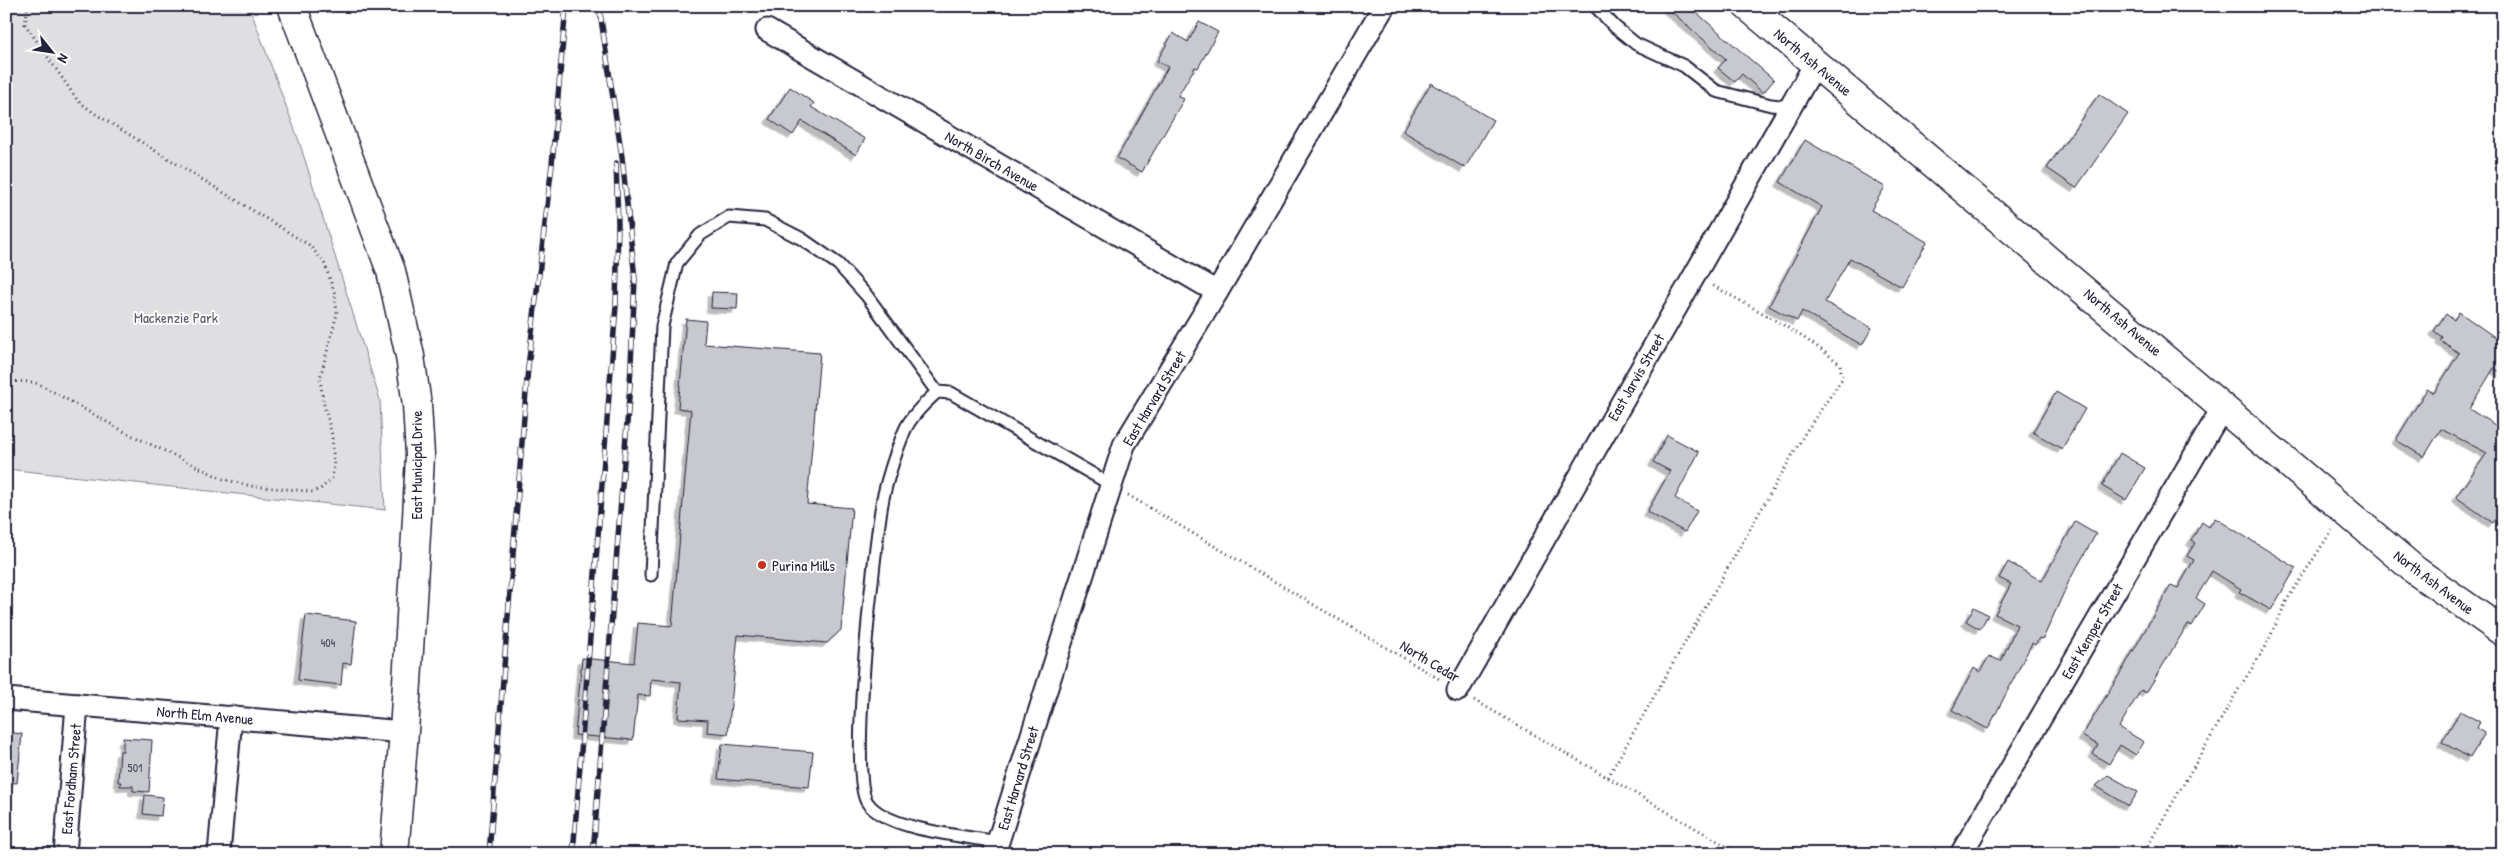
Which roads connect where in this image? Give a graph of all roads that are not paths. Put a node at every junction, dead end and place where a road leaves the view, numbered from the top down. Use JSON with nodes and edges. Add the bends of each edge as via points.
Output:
{"nodes":[{"id":1,"x":292,"y":6,"type":"edge"},
{"id":2,"x":1384,"y":6,"type":"edge"},
{"id":3,"x":1595,"y":6,"type":"edge"},
{"id":4,"x":1748,"y":6,"type":"edge"},
{"id":5,"x":767,"y":30,"type":"dead end"},
{"id":6,"x":1814,"y":64,"type":"junction"},
{"id":7,"x":1790,"y":107,"type":"junction"},
{"id":8,"x":1217,"y":292,"type":"junction"},
{"id":9,"x":937,"y":392,"type":"junction"},
{"id":10,"x":2223,"y":407,"type":"junction"},
{"id":11,"x":1110,"y":484,"type":"junction"},
{"id":12,"x":651,"y":575,"type":"dead end"},
{"id":13,"x":2503,"y":632,"type":"edge"},
{"id":14,"x":1458,"y":690,"type":"road end"},
{"id":15,"x":6,"y":699,"type":"edge"},
{"id":16,"x":77,"y":705,"type":"junction"},
{"id":17,"x":231,"y":717,"type":"junction"},
{"id":18,"x":404,"y":732,"type":"junction"},
{"id":19,"x":996,"y":848,"type":"edge"},
{"id":20,"x":65,"y":854,"type":"edge"},
{"id":21,"x":219,"y":854,"type":"edge"},
{"id":22,"x":394,"y":854,"type":"edge"},
{"id":23,"x":1961,"y":854,"type":"edge"}],
"edges":[{"from":1,"to":18,"type":"street","name":"East Municipal Drive","via":[[391,271],[410,356],[420,455]]},
{"from":2,"to":8,"type":"street","name":"East Harvard Street"},
{"from":3,"to":7,"type":"lane","via":[[1636,44],[1684,66],[1716,91]]},
{"from":4,"to":6,"type":"street","name":"North Ash Avenue"},
{"from":5,"to":8,"type":"street","name":"North Birch Avenue"},
{"from":6,"to":7,"type":"street","name":"East Jarvis Street"},
{"from":6,"to":10,"type":"street","name":"North Ash Avenue"},
{"from":7,"to":14,"type":"street","name":"East Jarvis Street"},
{"from":8,"to":11,"type":"street","name":"East Harvard Street","via":[[1124,445]]},
{"from":9,"to":11,"type":"lane","via":[[951,393]]},
{"from":9,"to":12,"type":"lane","via":[[867,296],[838,264],[802,239],[765,220],[729,217],[700,234],[677,263],[662,326]]},
{"from":9,"to":19,"type":"lane","via":[[904,431],[884,496],[870,590],[860,786],[867,802],[882,817]]},
{"from":10,"to":13,"type":"street","name":"North Ash Avenue","via":[[2416,571]]},
{"from":10,"to":23,"type":"street","name":"East Kemper Street"},
{"from":11,"to":19,"type":"street","name":"East Harvard Street"},
{"from":15,"to":16,"type":"street","name":"North Elm Avenue"},
{"from":16,"to":17,"type":"street","name":"North Elm Avenue"},
{"from":16,"to":20,"type":"street","name":"East Fordham Street"},
{"from":17,"to":18,"type":"street","name":"North Elm Avenue"},
{"from":17,"to":21,"type":"street"},
{"from":18,"to":22,"type":"street","name":"East Municipal Drive"}]}
